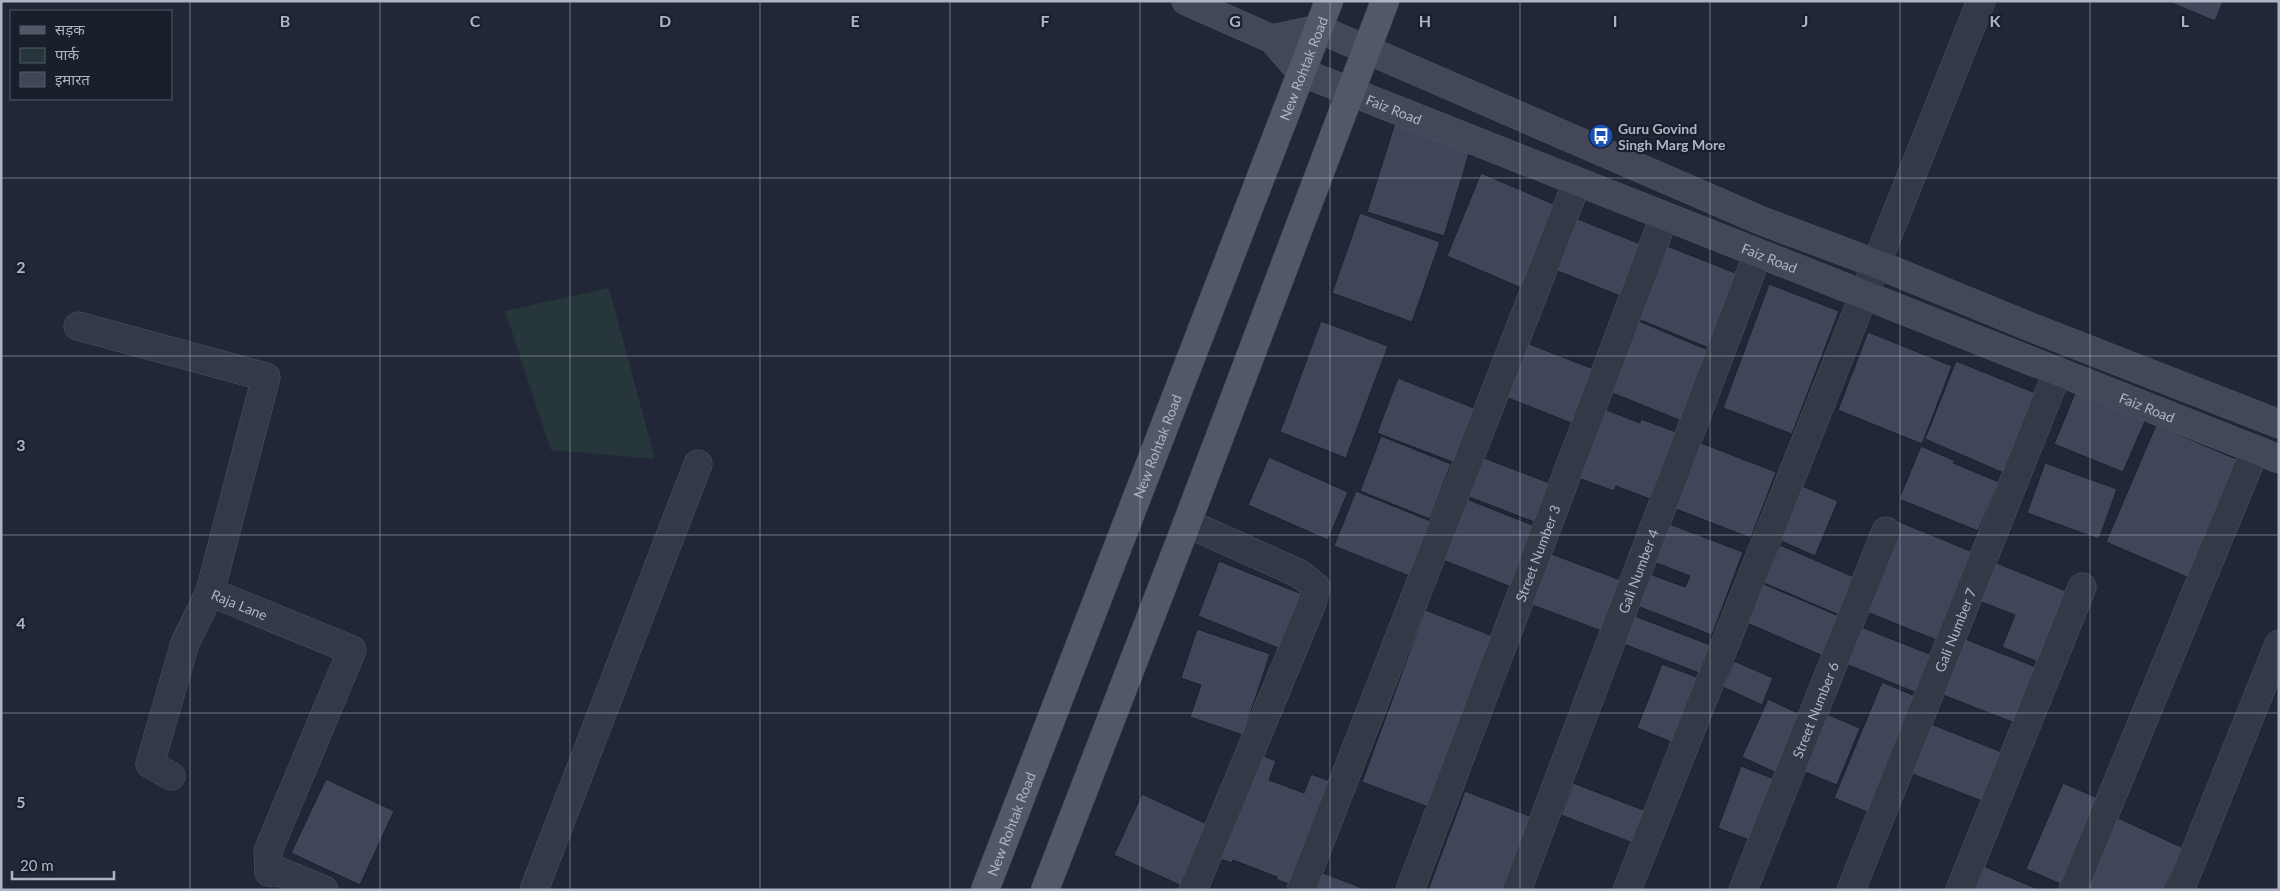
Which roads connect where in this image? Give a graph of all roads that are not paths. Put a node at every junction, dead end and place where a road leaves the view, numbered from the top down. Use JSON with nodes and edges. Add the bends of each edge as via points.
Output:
{"nodes":[{"id":1,"x":1186,"y":1,"type":"edge"},
{"id":2,"x":1329,"y":1,"type":"edge"},
{"id":3,"x":1385,"y":1,"type":"edge"},
{"id":4,"x":1981,"y":1,"type":"edge"},
{"id":5,"x":1318,"y":29,"type":"junction"},
{"id":6,"x":1272,"y":39,"type":"junction"},
{"id":7,"x":1366,"y":50,"type":"junction"},
{"id":8,"x":1301,"y":72,"type":"junction"},
{"id":9,"x":1350,"y":90,"type":"junction"},
{"id":10,"x":1577,"y":182,"type":"junction"},
{"id":11,"x":1664,"y":216,"type":"junction"},
{"id":12,"x":1758,"y":253,"type":"junction"},
{"id":13,"x":1878,"y":264,"type":"junction"},
{"id":14,"x":1863,"y":294,"type":"junction"},
{"id":15,"x":78,"y":326,"type":"dead end"},
{"id":16,"x":2058,"y":371,"type":"junction"},
{"id":17,"x":2279,"y":424,"type":"edge"},
{"id":18,"x":2267,"y":455,"type":"edge"},
{"id":19,"x":698,"y":464,"type":"dead end"},
{"id":20,"x":1187,"y":523,"type":"junction"},
{"id":21,"x":1886,"y":532,"type":"dead end"},
{"id":22,"x":2082,"y":587,"type":"dead end"},
{"id":23,"x":210,"y":592,"type":"junction"},
{"id":24,"x":2279,"y":644,"type":"edge"},
{"id":25,"x":171,"y":776,"type":"dead end"},
{"id":26,"x":265,"y":881,"type":"edge"},
{"id":27,"x":324,"y":890,"type":"edge"},
{"id":28,"x":534,"y":890,"type":"edge"},
{"id":29,"x":985,"y":890,"type":"edge"},
{"id":30,"x":1045,"y":890,"type":"edge"},
{"id":31,"x":1193,"y":890,"type":"edge"},
{"id":32,"x":1300,"y":890,"type":"edge"},
{"id":33,"x":1410,"y":890,"type":"edge"},
{"id":34,"x":1517,"y":890,"type":"edge"},
{"id":35,"x":1627,"y":890,"type":"edge"},
{"id":36,"x":1743,"y":890,"type":"edge"},
{"id":37,"x":1851,"y":890,"type":"edge"},
{"id":38,"x":1960,"y":890,"type":"edge"},
{"id":39,"x":2072,"y":890,"type":"edge"},
{"id":40,"x":2180,"y":890,"type":"edge"}],
"edges":[{"from":1,"to":6,"type":"street","name":"Faiz Road"},
{"from":2,"to":5,"type":"main road","name":"New Rohtak Road"},
{"from":3,"to":7,"type":"main road"},
{"from":4,"to":13,"type":"street"},
{"from":5,"to":6,"type":"street"},
{"from":5,"to":7,"type":"street"},
{"from":5,"to":8,"type":"main road","name":"New Rohtak Road"},
{"from":6,"to":8,"type":"street","name":"Faiz Road"},
{"from":7,"to":9,"type":"main road"},
{"from":7,"to":13,"type":"street","via":[[1762,221]]},
{"from":8,"to":9,"type":"street","name":"Faiz Road"},
{"from":8,"to":29,"type":"main road","name":"New Rohtak Road"},
{"from":9,"to":10,"type":"street","name":"Faiz Road"},
{"from":9,"to":20,"type":"main road"},
{"from":10,"to":11,"type":"street","name":"Faiz Road"},
{"from":10,"to":32,"type":"street"},
{"from":11,"to":12,"type":"street","name":"Faiz Road"},
{"from":11,"to":33,"type":"street","name":"Street Number 3"},
{"from":12,"to":14,"type":"street","name":"Faiz Road"},
{"from":12,"to":34,"type":"street","name":"Gali Number 4"},
{"from":13,"to":14,"type":"street"},
{"from":13,"to":17,"type":"street"},
{"from":14,"to":16,"type":"street","name":"Faiz Road"},
{"from":14,"to":35,"type":"street"},
{"from":15,"to":23,"type":"street","name":"Raja Lane","via":[[266,377]]},
{"from":16,"to":18,"type":"street","name":"Faiz Road"},
{"from":16,"to":37,"type":"street","name":"Gali Number 7"},
{"from":18,"to":39,"type":"street"},
{"from":19,"to":28,"type":"street"},
{"from":20,"to":30,"type":"main road"},
{"from":20,"to":31,"type":"street","via":[[1300,574],[1316,587]]},
{"from":21,"to":36,"type":"street","name":"Street Number 6"},
{"from":22,"to":38,"type":"street"},
{"from":23,"to":25,"type":"street","via":[[185,643],[150,764]]},
{"from":23,"to":26,"type":"street","name":"Raja Lane","via":[[352,650],[268,851]]},
{"from":24,"to":40,"type":"street"},
{"from":26,"to":27,"type":"street","name":"Raja Lane","via":[[280,872]]}]}
